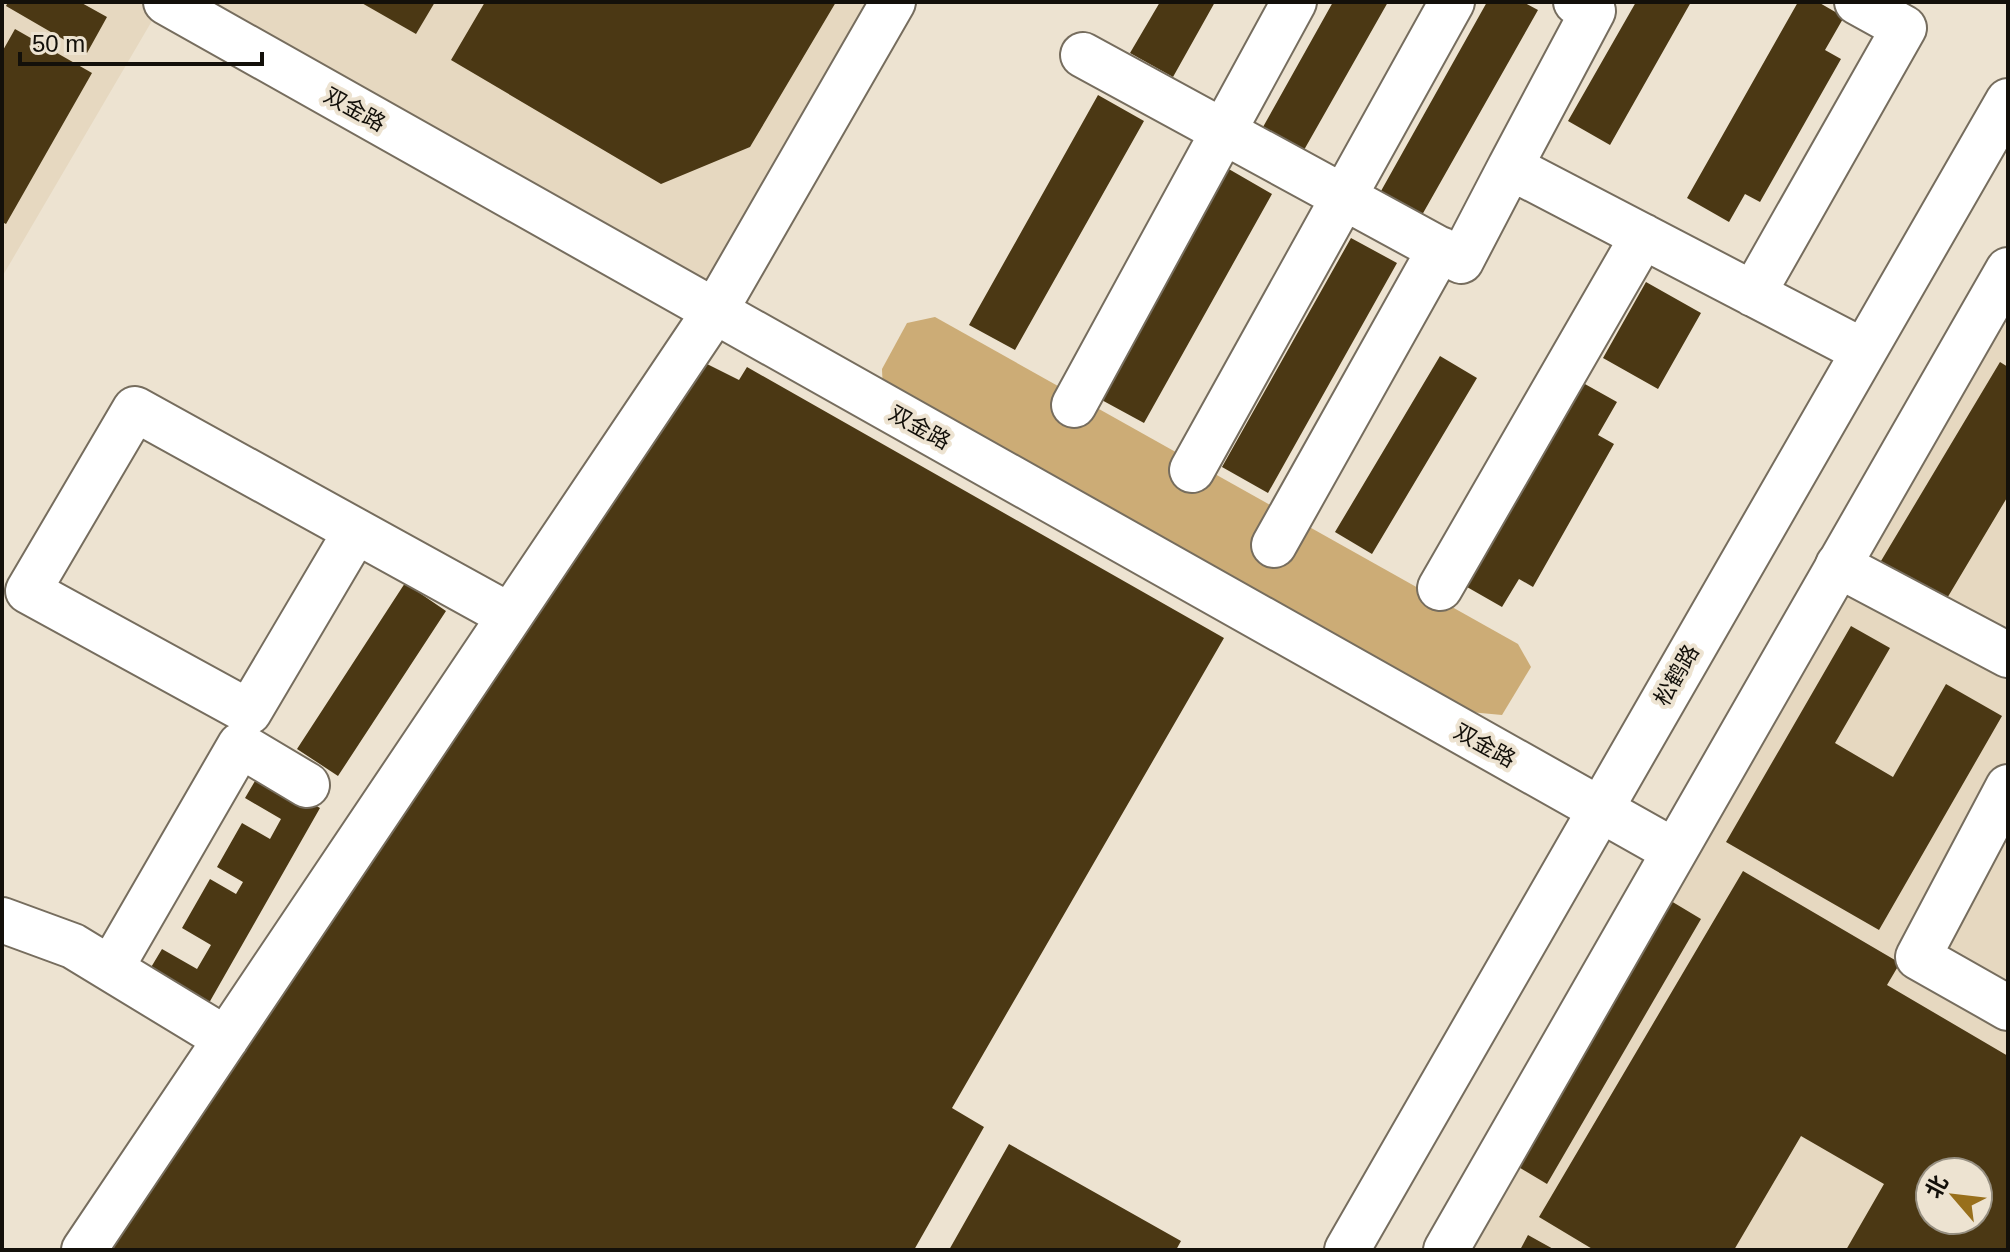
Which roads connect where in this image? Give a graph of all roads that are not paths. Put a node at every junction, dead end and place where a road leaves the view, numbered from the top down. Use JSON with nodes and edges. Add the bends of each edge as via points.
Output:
{"nodes":[{"id":1,"x":166,"y":2,"type":"edge"},
{"id":2,"x":893,"y":2,"type":"edge"},
{"id":3,"x":1294,"y":2,"type":"edge"},
{"id":4,"x":1452,"y":2,"type":"edge"},
{"id":5,"x":1857,"y":2,"type":"edge"},
{"id":6,"x":1589,"y":5,"type":"edge"},
{"id":7,"x":1911,"y":15,"type":"edge"},
{"id":8,"x":1083,"y":55,"type":"dead end"},
{"id":9,"x":2008,"y":101,"type":"edge"},
{"id":10,"x":1223,"y":131,"type":"junction"},
{"id":11,"x":1510,"y":167,"type":"junction"},
{"id":12,"x":1343,"y":196,"type":"junction"},
{"id":13,"x":1643,"y":236,"type":"junction"},
{"id":14,"x":1440,"y":249,"type":"junction"},
{"id":15,"x":2003,"y":293,"type":"edge"},
{"id":16,"x":1753,"y":294,"type":"junction"},
{"id":17,"x":715,"y":311,"type":"junction"},
{"id":18,"x":1863,"y":351,"type":"junction"},
{"id":19,"x":1074,"y":405,"type":"dead end"},
{"id":20,"x":1192,"y":470,"type":"dead end"},
{"id":21,"x":356,"y":531,"type":"junction"},
{"id":22,"x":1274,"y":545,"type":"dead end"},
{"id":23,"x":1838,"y":565,"type":"junction"},
{"id":24,"x":1440,"y":588,"type":"dead end"},
{"id":25,"x":510,"y":616,"type":"junction"},
{"id":26,"x":2008,"y":655,"type":"edge"},
{"id":27,"x":307,"y":785,"type":"dead end"},
{"id":28,"x":2008,"y":787,"type":"edge"},
{"id":29,"x":1599,"y":809,"type":"junction"},
{"id":30,"x":1674,"y":851,"type":"junction"},
{"id":31,"x":2,"y":920,"type":"edge"},
{"id":32,"x":111,"y":968,"type":"junction"},
{"id":33,"x":2008,"y":1008,"type":"edge"},
{"id":34,"x":226,"y":1039,"type":"junction"},
{"id":35,"x":84,"y":1250,"type":"edge"},
{"id":36,"x":1347,"y":1250,"type":"edge"},
{"id":37,"x":1446,"y":1250,"type":"edge"}],
"edges":[{"from":1,"to":17,"type":"street","name":"双金路"},
{"from":2,"to":17,"type":"street"},
{"from":3,"to":10,"type":"street"},
{"from":4,"to":12,"type":"street"},
{"from":5,"to":7,"type":"street"},
{"from":6,"to":11,"type":"street"},
{"from":7,"to":16,"type":"street"},
{"from":8,"to":10,"type":"street"},
{"from":9,"to":18,"type":"street","name":"松鹤路"},
{"from":10,"to":12,"type":"street"},
{"from":10,"to":19,"type":"street"},
{"from":11,"to":13,"type":"street"},
{"from":11,"to":14,"type":"street","via":[[1461,261]]},
{"from":12,"to":14,"type":"street"},
{"from":12,"to":20,"type":"street"},
{"from":13,"to":16,"type":"street"},
{"from":13,"to":24,"type":"street"},
{"from":14,"to":22,"type":"street"},
{"from":15,"to":23,"type":"street"},
{"from":16,"to":18,"type":"street"},
{"from":17,"to":25,"type":"street"},
{"from":17,"to":29,"type":"street","name":"双金路"},
{"from":18,"to":29,"type":"street","name":"松鹤路"},
{"from":21,"to":21,"type":"street","via":[[135,409],[28,591],[249,712]]},
{"from":21,"to":25,"type":"street"},
{"from":23,"to":26,"type":"street"},
{"from":23,"to":30,"type":"street"},
{"from":25,"to":34,"type":"street"},
{"from":27,"to":32,"type":"street","via":[[240,745]]},
{"from":28,"to":33,"type":"street","via":[[1918,957]]},
{"from":29,"to":30,"type":"street","name":"双金路"},
{"from":29,"to":36,"type":"street","name":"松鹤路"},
{"from":30,"to":37,"type":"street"},
{"from":31,"to":32,"type":"street","via":[[73,946]]},
{"from":32,"to":34,"type":"street"},
{"from":34,"to":35,"type":"street"}]}
